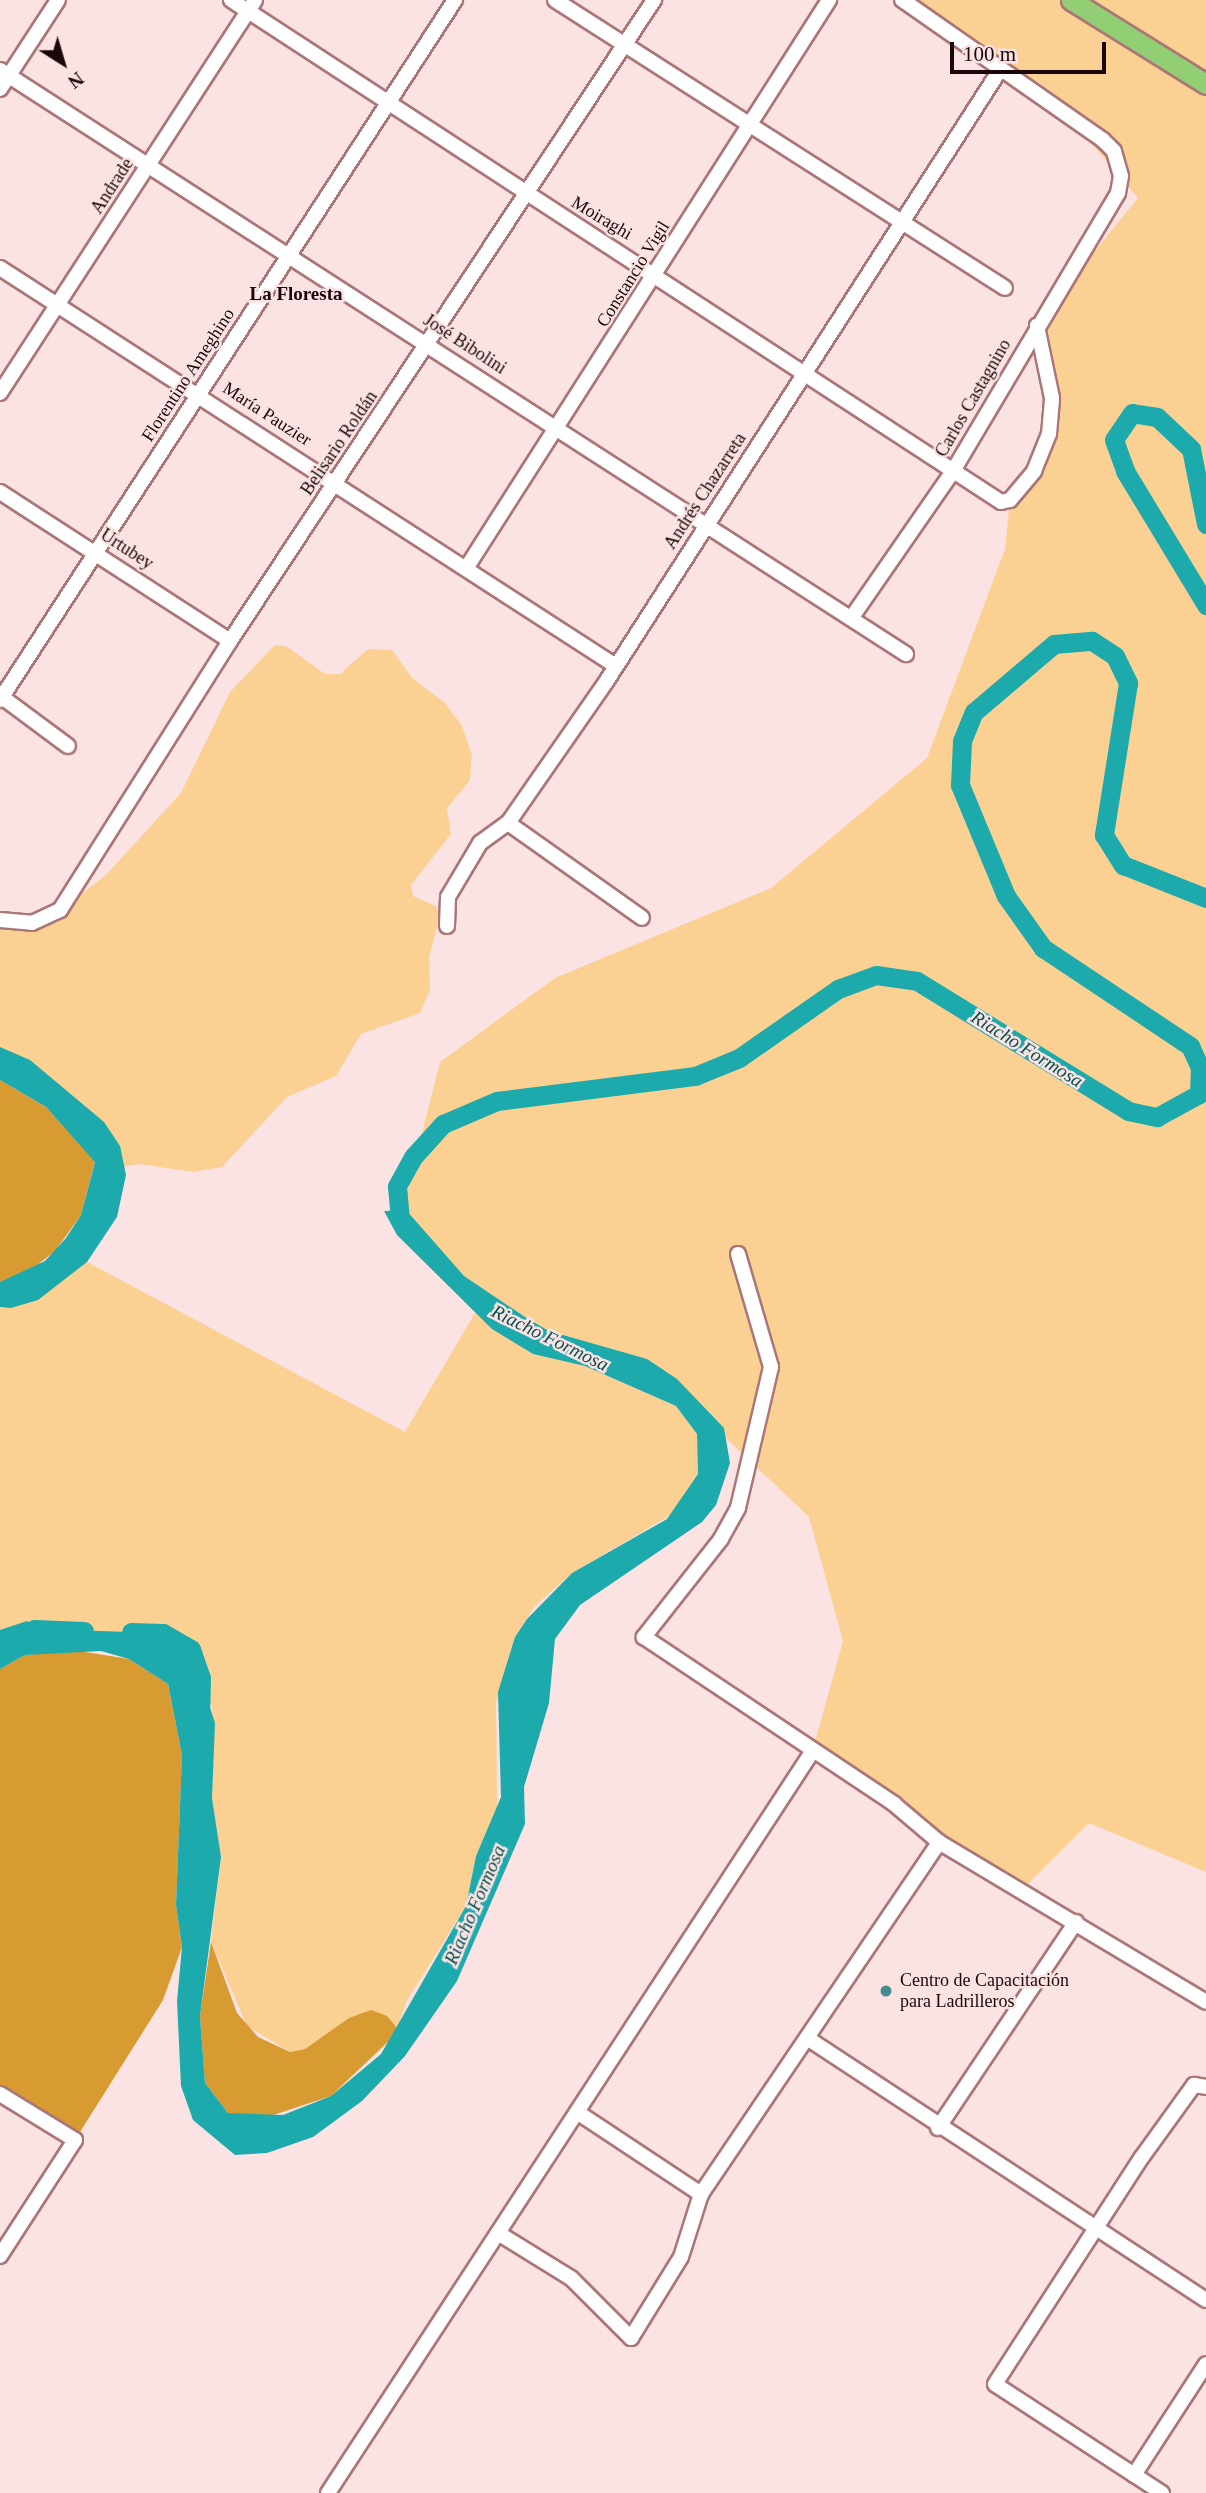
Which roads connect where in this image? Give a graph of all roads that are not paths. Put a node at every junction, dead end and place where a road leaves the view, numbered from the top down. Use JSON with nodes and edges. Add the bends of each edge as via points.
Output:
{"nodes":[{"id":1,"x":58,"y":0,"type":"edge"},
{"id":2,"x":231,"y":0,"type":"edge"},
{"id":3,"x":455,"y":0,"type":"edge"},
{"id":4,"x":555,"y":0,"type":"edge"},
{"id":5,"x":654,"y":0,"type":"edge"},
{"id":6,"x":829,"y":0,"type":"edge"},
{"id":7,"x":902,"y":0,"type":"edge"},
{"id":8,"x":1071,"y":0,"type":"edge"},
{"id":9,"x":252,"y":5,"type":"edge"},
{"id":10,"x":626,"y":46,"type":"junction"},
{"id":11,"x":1000,"y":70,"type":"junction"},
{"id":12,"x":4,"y":73,"type":"edge"},
{"id":13,"x":1206,"y":84,"type":"edge"},
{"id":14,"x":0,"y":89,"type":"edge"},
{"id":15,"x":388,"y":104,"type":"junction"},
{"id":16,"x":751,"y":123,"type":"junction"},
{"id":17,"x":150,"y":163,"type":"junction"},
{"id":18,"x":527,"y":195,"type":"junction"},
{"id":19,"x":900,"y":222,"type":"junction"},
{"id":20,"x":289,"y":252,"type":"junction"},
{"id":21,"x":0,"y":268,"type":"edge"},
{"id":22,"x":656,"y":272,"type":"junction"},
{"id":23,"x":1005,"y":288,"type":"dead end"},
{"id":24,"x":57,"y":304,"type":"junction"},
{"id":25,"x":1037,"y":326,"type":"junction"},
{"id":26,"x":429,"y":344,"type":"junction"},
{"id":27,"x":806,"y":371,"type":"junction"},
{"id":28,"x":0,"y":393,"type":"edge"},
{"id":29,"x":199,"y":394,"type":"junction"},
{"id":30,"x":559,"y":429,"type":"junction"},
{"id":31,"x":953,"y":471,"type":"junction"},
{"id":32,"x":337,"y":482,"type":"junction"},
{"id":33,"x":0,"y":492,"type":"edge"},
{"id":34,"x":704,"y":527,"type":"junction"},
{"id":35,"x":97,"y":552,"type":"junction"},
{"id":36,"x":467,"y":567,"type":"junction"},
{"id":37,"x":852,"y":617,"type":"junction"},
{"id":38,"x":230,"y":641,"type":"junction"},
{"id":39,"x":906,"y":653,"type":"dead end"},
{"id":40,"x":616,"y":666,"type":"junction"},
{"id":41,"x":1,"y":699,"type":"edge"},
{"id":42,"x":68,"y":746,"type":"dead end"},
{"id":43,"x":508,"y":823,"type":"junction"},
{"id":44,"x":642,"y":918,"type":"dead end"},
{"id":45,"x":0,"y":920,"type":"edge"},
{"id":46,"x":447,"y":926,"type":"dead end"},
{"id":47,"x":738,"y":1254,"type":"dead end"},
{"id":48,"x":812,"y":1752,"type":"junction"},
{"id":49,"x":939,"y":1842,"type":"junction"},
{"id":50,"x":1076,"y":1922,"type":"junction"},
{"id":51,"x":1206,"y":2002,"type":"edge"},
{"id":52,"x":807,"y":2038,"type":"junction"},
{"id":53,"x":1200,"y":2086,"type":"edge"},
{"id":54,"x":0,"y":2094,"type":"edge"},
{"id":55,"x":577,"y":2112,"type":"junction"},
{"id":56,"x":939,"y":2128,"type":"junction"},
{"id":57,"x":701,"y":2194,"type":"junction"},
{"id":58,"x":1095,"y":2228,"type":"junction"},
{"id":59,"x":498,"y":2233,"type":"junction"},
{"id":60,"x":0,"y":2256,"type":"edge"},
{"id":61,"x":1206,"y":2300,"type":"edge"},
{"id":62,"x":1206,"y":2364,"type":"edge"},
{"id":63,"x":1134,"y":2474,"type":"junction"},
{"id":64,"x":328,"y":2493,"type":"edge"},
{"id":65,"x":1162,"y":2493,"type":"edge"}],
"edges":[{"from":1,"to":12,"type":"street"},
{"from":2,"to":9,"type":"street","name":"Moiraghi"},
{"from":3,"to":15,"type":"street","name":"Florentino Ameghino"},
{"from":4,"to":10,"type":"street"},
{"from":5,"to":10,"type":"street","name":"Belisario Roldán"},
{"from":6,"to":16,"type":"street","name":"Constancio Vigil"},
{"from":7,"to":11,"type":"street"},
{"from":8,"to":13,"type":"highway"},
{"from":9,"to":15,"type":"street","name":"Moiraghi"},
{"from":9,"to":17,"type":"street","name":"Andrade"},
{"from":10,"to":16,"type":"street"},
{"from":10,"to":18,"type":"street","name":"Belisario Roldán"},
{"from":11,"to":19,"type":"street","name":"Andrés Chazarreta"},
{"from":11,"to":25,"type":"street","name":"Carlos Castagnino","via":[[1103,140],[1119,162],[1118,193]]},
{"from":12,"to":14,"type":"street"},
{"from":12,"to":17,"type":"street","name":"José Bibolini"},
{"from":15,"to":18,"type":"street","name":"Moiraghi"},
{"from":15,"to":20,"type":"street","name":"Florentino Ameghino"},
{"from":16,"to":19,"type":"street"},
{"from":16,"to":22,"type":"street","name":"Constancio Vigil"},
{"from":17,"to":20,"type":"street","name":"José Bibolini"},
{"from":17,"to":24,"type":"street","name":"Andrade"},
{"from":18,"to":22,"type":"street","name":"Moiraghi"},
{"from":18,"to":26,"type":"street","name":"Belisario Roldán"},
{"from":19,"to":23,"type":"street"},
{"from":19,"to":27,"type":"street","name":"Andrés Chazarreta"},
{"from":20,"to":26,"type":"street","name":"José Bibolini"},
{"from":20,"to":29,"type":"street","name":"Florentino Ameghino"},
{"from":21,"to":24,"type":"street","name":"María Pauzier"},
{"from":22,"to":27,"type":"street","name":"Moiraghi"},
{"from":22,"to":30,"type":"street","name":"Constancio Vigil"},
{"from":24,"to":28,"type":"street","name":"Andrade"},
{"from":24,"to":29,"type":"street","name":"María Pauzier"},
{"from":25,"to":31,"type":"street","name":"Carlos Castagnino"},
{"from":25,"to":31,"type":"street","name":"Moiraghi","via":[[1052,414],[1034,471],[1010,500],[1001,502]]},
{"from":26,"to":30,"type":"street","name":"José Bibolini"},
{"from":26,"to":32,"type":"street","name":"Belisario Roldán"},
{"from":27,"to":31,"type":"street","name":"Moiraghi"},
{"from":27,"to":34,"type":"street","name":"Andrés Chazarreta"},
{"from":29,"to":32,"type":"street","name":"María Pauzier"},
{"from":29,"to":35,"type":"street","name":"Florentino Ameghino"},
{"from":30,"to":34,"type":"street","name":"José Bibolini"},
{"from":30,"to":36,"type":"street","name":"Constancio Vigil"},
{"from":31,"to":37,"type":"street","name":"Carlos Castagnino"},
{"from":32,"to":36,"type":"street","name":"María Pauzier"},
{"from":32,"to":38,"type":"street","name":"Belisario Roldán"},
{"from":33,"to":35,"type":"street","name":"Urtubey"},
{"from":34,"to":37,"type":"street","name":"José Bibolini"},
{"from":34,"to":40,"type":"street","name":"Andrés Chazarreta"},
{"from":35,"to":38,"type":"street","name":"Urtubey"},
{"from":35,"to":41,"type":"street","name":"Florentino Ameghino"},
{"from":36,"to":40,"type":"street","name":"María Pauzier"},
{"from":37,"to":39,"type":"street","name":"José Bibolini"},
{"from":38,"to":45,"type":"street","name":"Belisario Roldán","via":[[60,910],[32,923]]},
{"from":40,"to":43,"type":"street","name":"Andrés Chazarreta"},
{"from":41,"to":42,"type":"street"},
{"from":43,"to":44,"type":"street"},
{"from":43,"to":46,"type":"street","name":"Andrés Chazarreta","via":[[480,843],[447,897]]},
{"from":47,"to":48,"type":"street","via":[[771,1367],[738,1508],[721,1539],[644,1637]]},
{"from":48,"to":49,"type":"street","via":[[894,1804]]},
{"from":48,"to":55,"type":"street"},
{"from":49,"to":50,"type":"street"},
{"from":49,"to":52,"type":"street"},
{"from":50,"to":51,"type":"street"},
{"from":50,"to":56,"type":"street"},
{"from":52,"to":56,"type":"street"},
{"from":52,"to":57,"type":"street"},
{"from":53,"to":58,"type":"street"},
{"from":54,"to":60,"type":"street","via":[[75,2140]]},
{"from":55,"to":57,"type":"street"},
{"from":55,"to":59,"type":"street"},
{"from":56,"to":58,"type":"street"},
{"from":57,"to":59,"type":"street","via":[[681,2257],[631,2338],[571,2278]]},
{"from":58,"to":61,"type":"street"},
{"from":58,"to":63,"type":"street","via":[[995,2384]]},
{"from":59,"to":64,"type":"street"},
{"from":62,"to":63,"type":"street"},
{"from":63,"to":65,"type":"street"}]}
